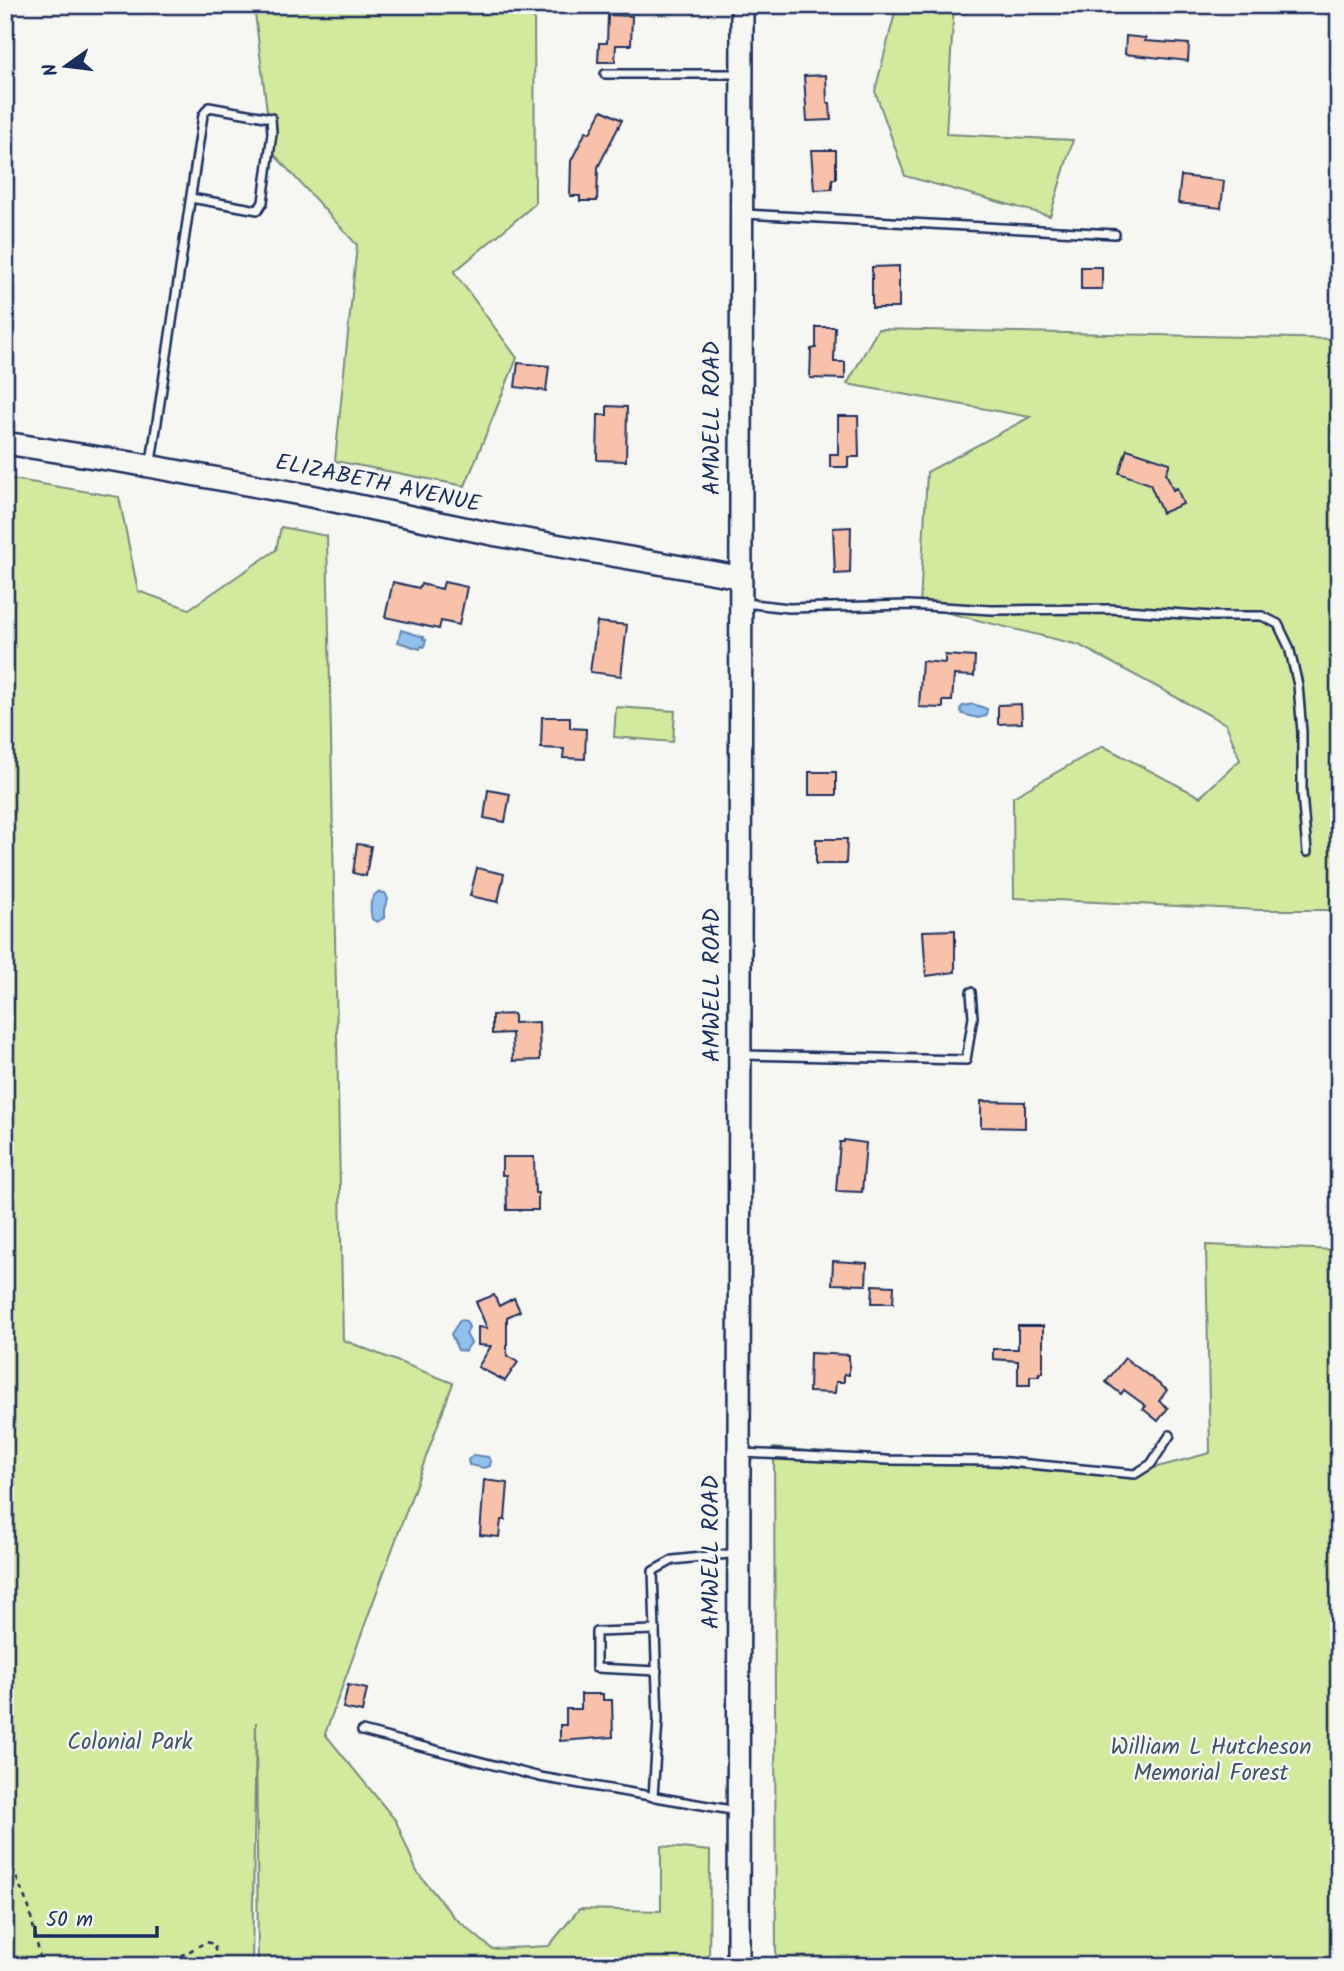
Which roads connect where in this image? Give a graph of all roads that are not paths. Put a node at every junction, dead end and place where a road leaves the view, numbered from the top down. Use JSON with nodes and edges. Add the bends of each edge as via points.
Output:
{"nodes":[{"id":1,"x":742,"y":5,"type":"edge"},
{"id":2,"x":1065,"y":5,"type":"edge"},
{"id":3,"x":1087,"y":12,"type":"dead end"},
{"id":4,"x":605,"y":74,"type":"dead end"},
{"id":5,"x":741,"y":74,"type":"junction"},
{"id":6,"x":191,"y":198,"type":"junction"},
{"id":7,"x":740,"y":214,"type":"junction"},
{"id":8,"x":1115,"y":233,"type":"dead end"},
{"id":9,"x":5,"y":443,"type":"edge"},
{"id":10,"x":151,"y":467,"type":"junction"},
{"id":11,"x":739,"y":577,"type":"junction"},
{"id":12,"x":739,"y":603,"type":"junction"},
{"id":13,"x":1307,"y":852,"type":"dead end"},
{"id":14,"x":971,"y":992,"type":"dead end"},
{"id":15,"x":739,"y":1055,"type":"junction"},
{"id":16,"x":1170,"y":1435,"type":"dead end"},
{"id":17,"x":739,"y":1453,"type":"junction"},
{"id":18,"x":738,"y":1553,"type":"junction"},
{"id":19,"x":656,"y":1630,"type":"junction"},
{"id":20,"x":657,"y":1671,"type":"junction"},
{"id":21,"x":362,"y":1731,"type":"dead end"},
{"id":22,"x":653,"y":1797,"type":"junction"},
{"id":23,"x":738,"y":1811,"type":"junction"},
{"id":24,"x":738,"y":1966,"type":"edge"}],
"edges":[{"from":1,"to":5,"type":"main road","name":"AMWELL ROAD"},
{"from":2,"to":3,"type":"lane"},
{"from":4,"to":5,"type":"lane"},
{"from":5,"to":7,"type":"main road","name":"AMWELL ROAD"},
{"from":6,"to":6,"type":"lane","via":[[203,115],[209,107],[271,118],[263,202],[258,210]]},
{"from":6,"to":10,"type":"lane"},
{"from":7,"to":8,"type":"lane"},
{"from":7,"to":11,"type":"main road","name":"AMWELL ROAD"},
{"from":9,"to":10,"type":"main road","name":"ELIZABETH AVENUE"},
{"from":10,"to":11,"type":"main road","name":"ELIZABETH AVENUE"},
{"from":11,"to":12,"type":"main road","name":"AMWELL ROAD"},
{"from":12,"to":13,"type":"lane","via":[[789,608],[909,605],[1262,616],[1278,624],[1298,685]]},
{"from":12,"to":15,"type":"main road","name":"AMWELL ROAD"},
{"from":14,"to":15,"type":"lane","via":[[973,1017],[966,1060]]},
{"from":15,"to":17,"type":"main road","name":"AMWELL ROAD"},
{"from":16,"to":17,"type":"lane","via":[[1152,1464],[1135,1474],[998,1461]]},
{"from":17,"to":18,"type":"main road","name":"AMWELL ROAD"},
{"from":18,"to":19,"type":"lane","via":[[673,1560],[653,1570]]},
{"from":18,"to":23,"type":"main road","name":"AMWELL ROAD"},
{"from":19,"to":20,"type":"lane"},
{"from":19,"to":20,"type":"lane","via":[[596,1632],[596,1668]]},
{"from":20,"to":22,"type":"lane"},
{"from":21,"to":22,"type":"lane","via":[[540,1777]]},
{"from":22,"to":23,"type":"lane"},
{"from":23,"to":24,"type":"main road","name":"AMWELL ROAD"}]}
